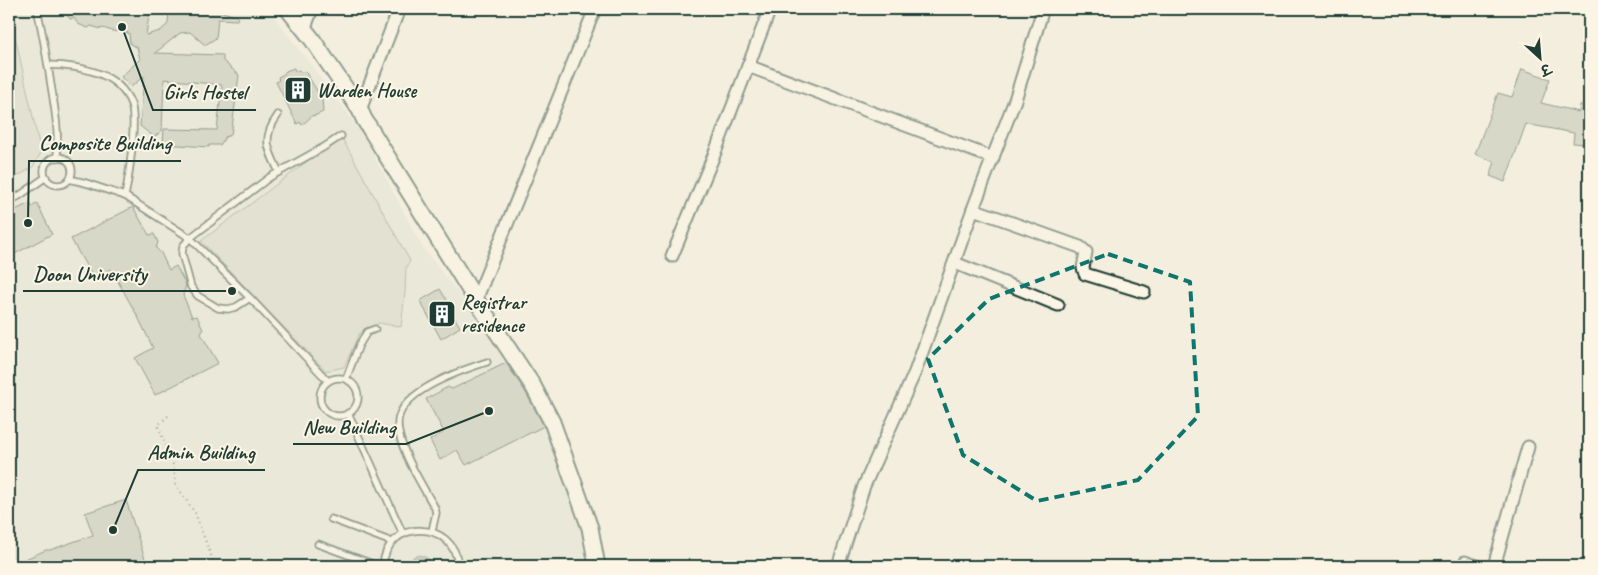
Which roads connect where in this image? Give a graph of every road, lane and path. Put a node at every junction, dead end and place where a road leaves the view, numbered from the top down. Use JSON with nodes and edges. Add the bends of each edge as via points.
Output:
{"nodes":[{"id":1,"x":37,"y":9,"type":"edge"},
{"id":2,"x":288,"y":9,"type":"edge"},
{"id":3,"x":312,"y":9,"type":"edge"},
{"id":4,"x":399,"y":9,"type":"edge"},
{"id":5,"x":595,"y":9,"type":"edge"},
{"id":6,"x":770,"y":9,"type":"edge"},
{"id":7,"x":1043,"y":9,"type":"edge"},
{"id":8,"x":304,"y":30,"type":"junction"},
{"id":9,"x":48,"y":65,"type":"junction"},
{"id":10,"x":748,"y":66,"type":"junction"},
{"id":11,"x":360,"y":110,"type":"junction"},
{"id":12,"x":278,"y":115,"type":"dead end"},
{"id":13,"x":341,"y":136,"type":"dead end"},
{"id":14,"x":57,"y":158,"type":"junction"},
{"id":15,"x":993,"y":158,"type":"junction"},
{"id":16,"x":279,"y":172,"type":"junction"},
{"id":17,"x":46,"y":177,"type":"junction"},
{"id":18,"x":69,"y":179,"type":"junction"},
{"id":19,"x":125,"y":196,"type":"junction"},
{"id":20,"x":9,"y":201,"type":"edge"},
{"id":21,"x":973,"y":209,"type":"junction"},
{"id":22,"x":190,"y":238,"type":"junction"},
{"id":23,"x":672,"y":256,"type":"dead end"},
{"id":24,"x":955,"y":264,"type":"junction"},
{"id":25,"x":1144,"y":292,"type":"dead end"},
{"id":26,"x":250,"y":298,"type":"junction"},
{"id":27,"x":476,"y":300,"type":"junction"},
{"id":28,"x":1058,"y":305,"type":"dead end"},
{"id":29,"x":375,"y":329,"type":"dead end"},
{"id":30,"x":487,"y":362,"type":"dead end"},
{"id":31,"x":346,"y":379,"type":"junction"},
{"id":32,"x":328,"y":381,"type":"junction"},
{"id":33,"x":348,"y":413,"type":"junction"},
{"id":34,"x":168,"y":416,"type":"dead end"},
{"id":35,"x":1528,"y":447,"type":"dead end"},
{"id":36,"x":331,"y":518,"type":"dead end"},
{"id":37,"x":432,"y":532,"type":"junction"},
{"id":38,"x":403,"y":534,"type":"junction"},
{"id":39,"x":392,"y":542,"type":"junction"},
{"id":40,"x":318,"y":544,"type":"dead end"},
{"id":41,"x":1465,"y":562,"type":"dead end"},
{"id":42,"x":458,"y":565,"type":"edge"},
{"id":43,"x":215,"y":566,"type":"edge"},
{"id":44,"x":378,"y":566,"type":"edge"},
{"id":45,"x":383,"y":566,"type":"edge"},
{"id":46,"x":467,"y":566,"type":"edge"},
{"id":47,"x":596,"y":566,"type":"edge"},
{"id":48,"x":838,"y":566,"type":"edge"},
{"id":49,"x":1477,"y":566,"type":"edge"},
{"id":50,"x":1494,"y":566,"type":"edge"}],
"edges":[{"from":1,"to":9,"type":"lane"},
{"from":2,"to":8,"type":"main road"},
{"from":3,"to":8,"type":"street"},
{"from":4,"to":11,"type":"street"},
{"from":5,"to":27,"type":"street"},
{"from":6,"to":10,"type":"street"},
{"from":7,"to":15,"type":"street"},
{"from":8,"to":11,"type":"main road"},
{"from":9,"to":14,"type":"lane","via":[[59,138]]},
{"from":9,"to":19,"type":"lane","via":[[107,76],[118,84],[131,104],[131,156]]},
{"from":10,"to":15,"type":"street"},
{"from":10,"to":23,"type":"street"},
{"from":11,"to":27,"type":"main road"},
{"from":12,"to":16,"type":"lane","via":[[270,125],[267,147]]},
{"from":13,"to":16,"type":"lane"},
{"from":14,"to":17,"type":"lane","via":[[46,165]]},
{"from":14,"to":18,"type":"lane","via":[[65,159],[71,165]]},
{"from":15,"to":21,"type":"street"},
{"from":16,"to":22,"type":"lane"},
{"from":17,"to":18,"type":"lane","via":[[57,185]]},
{"from":17,"to":20,"type":"lane"},
{"from":18,"to":19,"type":"lane"},
{"from":19,"to":22,"type":"lane"},
{"from":21,"to":24,"type":"street"},
{"from":21,"to":25,"type":"street","via":[[1080,247],[1086,252],[1083,268],[1086,274]]},
{"from":22,"to":26,"type":"lane"},
{"from":22,"to":26,"type":"lane","via":[[183,246],[182,254],[191,287],[198,296],[228,310]]},
{"from":24,"to":28,"type":"street"},
{"from":24,"to":48,"type":"street","via":[[915,372],[864,486]]},
{"from":26,"to":32,"type":"lane"},
{"from":27,"to":47,"type":"main road","via":[[533,386],[552,422],[590,528]]},
{"from":29,"to":31,"type":"lane","via":[[367,332],[359,345]]},
{"from":30,"to":37,"type":"lane","via":[[429,385],[413,397],[398,417],[402,441],[435,508]]},
{"from":31,"to":32,"type":"lane"},
{"from":31,"to":33,"type":"lane","via":[[356,387],[358,399]]},
{"from":32,"to":33,"type":"lane","via":[[320,397],[325,409],[336,415]]},
{"from":33,"to":38,"type":"lane"},
{"from":34,"to":43,"type":"path","via":[[158,425],[173,465],[176,485],[195,513]]},
{"from":35,"to":50,"type":"street"},
{"from":36,"to":39,"type":"lane"},
{"from":37,"to":38,"type":"lane","via":[[418,530]]},
{"from":37,"to":42,"type":"lane","via":[[445,538],[454,550]]},
{"from":38,"to":39,"type":"lane"},
{"from":39,"to":45,"type":"lane"},
{"from":40,"to":44,"type":"lane"},
{"from":41,"to":49,"type":"street"},
{"from":42,"to":46,"type":"lane"}]}
